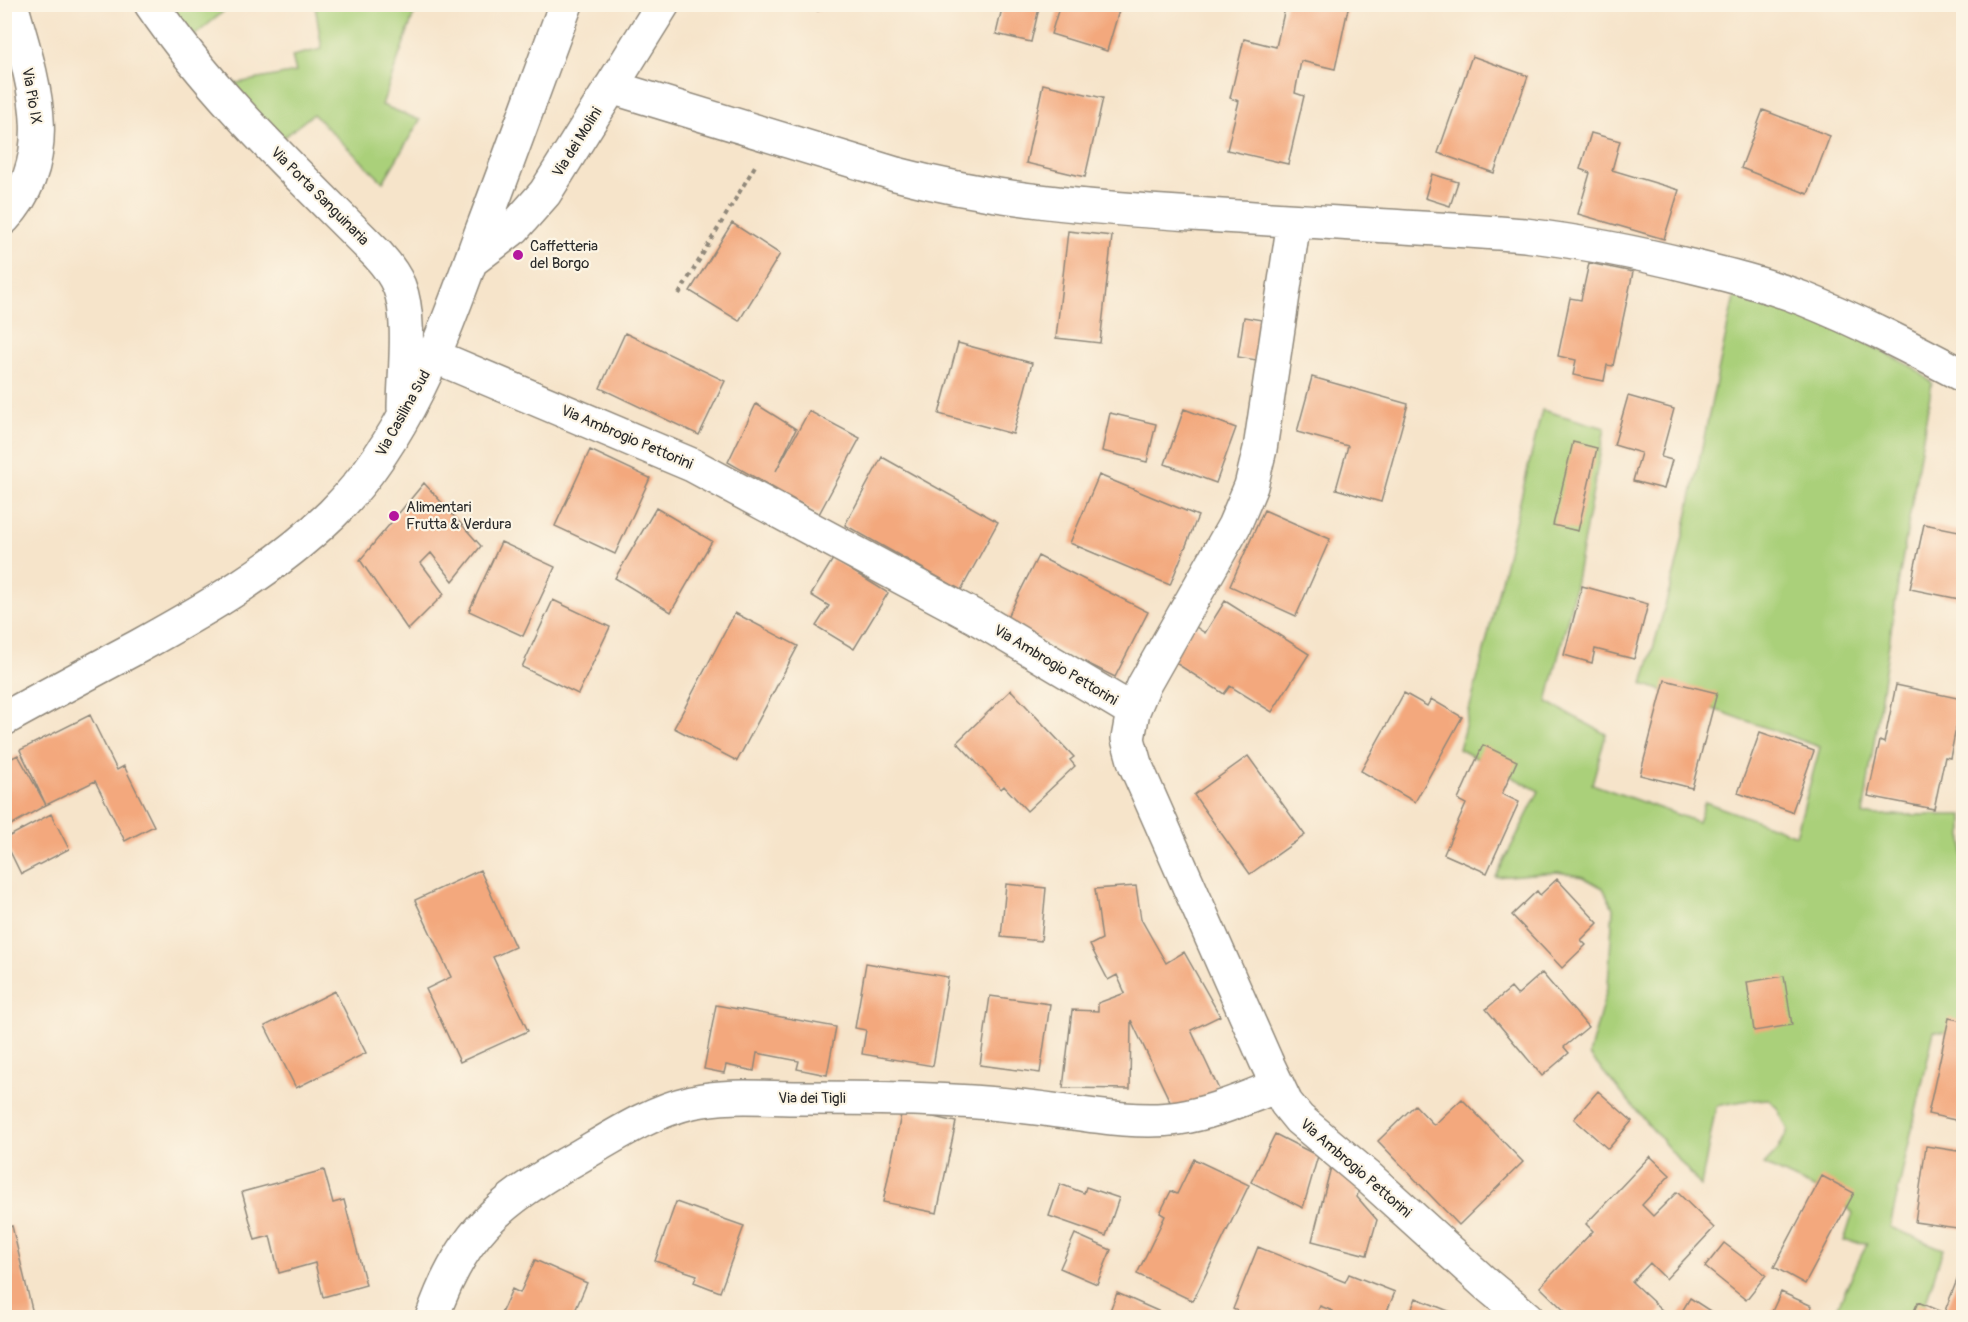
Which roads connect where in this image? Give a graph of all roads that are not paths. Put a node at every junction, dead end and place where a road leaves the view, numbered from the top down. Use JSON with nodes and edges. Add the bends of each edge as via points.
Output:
{"nodes":[{"id":1,"x":11,"y":4,"type":"edge"},
{"id":2,"x":151,"y":4,"type":"edge"},
{"id":3,"x":566,"y":4,"type":"edge"},
{"id":4,"x":663,"y":4,"type":"edge"},
{"id":5,"x":612,"y":87,"type":"junction"},
{"id":6,"x":4,"y":218,"type":"edge"},
{"id":7,"x":1294,"y":221,"type":"junction"},
{"id":8,"x":471,"y":261,"type":"junction"},
{"id":9,"x":434,"y":356,"type":"junction"},
{"id":10,"x":1964,"y":376,"type":"edge"},
{"id":11,"x":403,"y":420,"type":"junction"},
{"id":12,"x":1133,"y":711,"type":"junction"},
{"id":13,"x":4,"y":719,"type":"edge"},
{"id":14,"x":1278,"y":1086,"type":"junction"},
{"id":15,"x":432,"y":1317,"type":"edge"},
{"id":16,"x":1527,"y":1317,"type":"edge"}],
"edges":[{"from":1,"to":6,"type":"street","name":"Via Pio IX","via":[[39,134],[27,184]]},
{"from":2,"to":11,"type":"street","name":"Via Porta Sanguinaria","via":[[189,58],[394,275],[406,315]]},
{"from":3,"to":8,"type":"street","name":"Via Casilina Sud"},
{"from":4,"to":5,"type":"street","name":"Via dei Molini"},
{"from":5,"to":7,"type":"street","via":[[930,183],[1011,199]]},
{"from":5,"to":8,"type":"street","name":"Via dei Molini","via":[[535,205],[503,238]]},
{"from":7,"to":10,"type":"street","via":[[1550,238],[1684,264],[1805,300],[1868,326]]},
{"from":7,"to":12,"type":"street","via":[[1251,486],[1223,548],[1147,679]]},
{"from":8,"to":9,"type":"street","name":"Via Casilina Sud"},
{"from":9,"to":11,"type":"street","name":"Via Casilina Sud"},
{"from":9,"to":12,"type":"street","name":"Via Ambrogio Pettorini","via":[[692,465],[977,618]]},
{"from":11,"to":13,"type":"street","name":"Via Casilina Sud","via":[[346,499],[261,573],[190,618]]},
{"from":12,"to":14,"type":"street","name":"Via Ambrogio Pettorini","via":[[1128,739],[1135,764]]},
{"from":14,"to":15,"type":"street","name":"Via dei Tigli","via":[[1210,1111],[1163,1120],[907,1098],[743,1098],[693,1102],[651,1116],[560,1166],[507,1202],[483,1224],[460,1254]]},
{"from":14,"to":16,"type":"street","name":"Via Ambrogio Pettorini","via":[[1292,1111],[1307,1126]]}]}
